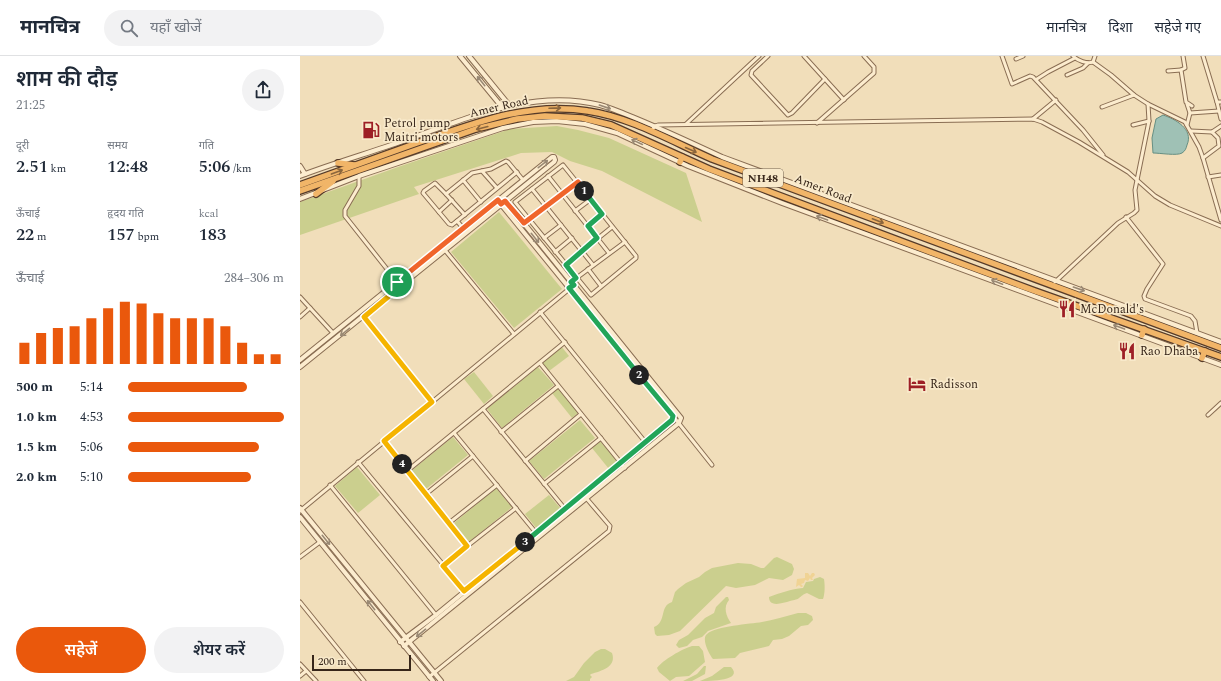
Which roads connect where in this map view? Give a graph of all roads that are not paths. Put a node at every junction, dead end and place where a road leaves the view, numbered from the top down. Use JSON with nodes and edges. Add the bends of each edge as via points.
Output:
{"nodes":[{"id":1,"x":460,"y":56,"type":"edge"},
{"id":2,"x":469,"y":56,"type":"edge"},
{"id":3,"x":759,"y":56,"type":"edge"},
{"id":4,"x":768,"y":56,"type":"edge"},
{"id":5,"x":804,"y":56,"type":"edge"},
{"id":6,"x":864,"y":56,"type":"edge"},
{"id":7,"x":1002,"y":56,"type":"edge"},
{"id":8,"x":1023,"y":56,"type":"edge"},
{"id":9,"x":1095,"y":56,"type":"edge"},
{"id":10,"x":1183,"y":56,"type":"edge"},
{"id":11,"x":1203,"y":56,"type":"edge"},
{"id":12,"x":1074,"y":57,"type":"edge"},
{"id":13,"x":1016,"y":59,"type":"dead end"},
{"id":14,"x":1093,"y":62,"type":"junction"},
{"id":15,"x":1088,"y":63,"type":"junction"},
{"id":16,"x":1181,"y":70,"type":"junction"},
{"id":17,"x":1168,"y":71,"type":"dead end"},
{"id":18,"x":1068,"y":75,"type":"dead end"},
{"id":19,"x":826,"y":80,"type":"junction"},
{"id":20,"x":1037,"y":80,"type":"junction"},
{"id":21,"x":1134,"y":95,"type":"junction"},
{"id":22,"x":844,"y":100,"type":"junction"},
{"id":23,"x":1056,"y":100,"type":"junction"},
{"id":24,"x":1219,"y":102,"type":"edge"},
{"id":25,"x":1148,"y":104,"type":"junction"},
{"id":26,"x":1187,"y":104,"type":"junction"},
{"id":27,"x":509,"y":105,"type":"junction"},
{"id":28,"x":1192,"y":106,"type":"dead end"},
{"id":29,"x":502,"y":107,"type":"junction"},
{"id":30,"x":1102,"y":107,"type":"dead end"},
{"id":31,"x":1219,"y":111,"type":"junction"},
{"id":32,"x":1190,"y":113,"type":"junction"},
{"id":33,"x":1033,"y":119,"type":"junction"},
{"id":34,"x":1221,"y":119,"type":"edge"},
{"id":35,"x":1149,"y":121,"type":"junction"},
{"id":36,"x":817,"y":123,"type":"junction"},
{"id":37,"x":686,"y":124,"type":"junction"},
{"id":38,"x":1133,"y":125,"type":"dead end"},
{"id":39,"x":1187,"y":125,"type":"junction"},
{"id":40,"x":655,"y":126,"type":"junction"},
{"id":41,"x":1221,"y":126,"type":"edge"},
{"id":42,"x":651,"y":131,"type":"junction"},
{"id":43,"x":1191,"y":131,"type":"junction"},
{"id":44,"x":1212,"y":132,"type":"junction"},
{"id":45,"x":673,"y":134,"type":"junction"},
{"id":46,"x":1219,"y":138,"type":"edge"},
{"id":47,"x":670,"y":140,"type":"junction"},
{"id":48,"x":1104,"y":157,"type":"junction"},
{"id":49,"x":1203,"y":158,"type":"junction"},
{"id":50,"x":681,"y":160,"type":"junction"},
{"id":51,"x":338,"y":163,"type":"junction"},
{"id":52,"x":356,"y":165,"type":"junction"},
{"id":53,"x":300,"y":166,"type":"edge"},
{"id":54,"x":482,"y":171,"type":"junction"},
{"id":55,"x":517,"y":172,"type":"junction"},
{"id":56,"x":305,"y":174,"type":"junction"},
{"id":57,"x":1221,"y":175,"type":"edge"},
{"id":58,"x":300,"y":176,"type":"edge"},
{"id":59,"x":359,"y":176,"type":"junction"},
{"id":60,"x":548,"y":176,"type":"junction"},
{"id":61,"x":763,"y":176,"type":"junction"},
{"id":62,"x":338,"y":177,"type":"junction"},
{"id":63,"x":1208,"y":177,"type":"junction"},
{"id":64,"x":1138,"y":179,"type":"junction"},
{"id":65,"x":463,"y":180,"type":"junction"},
{"id":66,"x":523,"y":180,"type":"junction"},
{"id":67,"x":578,"y":182,"type":"junction"},
{"id":68,"x":300,"y":185,"type":"edge"},
{"id":69,"x":497,"y":188,"type":"junction"},
{"id":70,"x":532,"y":189,"type":"junction"},
{"id":71,"x":300,"y":191,"type":"edge"},
{"id":72,"x":316,"y":194,"type":"junction"},
{"id":73,"x":446,"y":194,"type":"junction"},
{"id":74,"x":562,"y":195,"type":"junction"},
{"id":75,"x":502,"y":196,"type":"junction"},
{"id":76,"x":300,"y":199,"type":"edge"},
{"id":77,"x":591,"y":199,"type":"junction"},
{"id":78,"x":452,"y":200,"type":"junction"},
{"id":79,"x":498,"y":200,"type":"junction"},
{"id":80,"x":505,"y":201,"type":"junction"},
{"id":81,"x":481,"y":202,"type":"junction"},
{"id":82,"x":501,"y":204,"type":"junction"},
{"id":83,"x":546,"y":207,"type":"junction"},
{"id":84,"x":575,"y":211,"type":"junction"},
{"id":85,"x":439,"y":212,"type":"junction"},
{"id":86,"x":862,"y":212,"type":"junction"},
{"id":87,"x":602,"y":214,"type":"junction"},
{"id":88,"x":465,"y":215,"type":"junction"},
{"id":89,"x":1126,"y":217,"type":"junction"},
{"id":90,"x":529,"y":220,"type":"junction"},
{"id":91,"x":1221,"y":220,"type":"edge"},
{"id":92,"x":457,"y":221,"type":"junction"},
{"id":93,"x":524,"y":223,"type":"junction"},
{"id":94,"x":561,"y":225,"type":"junction"},
{"id":95,"x":588,"y":226,"type":"junction"},
{"id":96,"x":1221,"y":226,"type":"edge"},
{"id":97,"x":612,"y":227,"type":"junction"},
{"id":98,"x":463,"y":228,"type":"junction"},
{"id":99,"x":926,"y":233,"type":"junction"},
{"id":100,"x":544,"y":238,"type":"junction"},
{"id":101,"x":572,"y":238,"type":"junction"},
{"id":102,"x":597,"y":238,"type":"junction"},
{"id":103,"x":923,"y":238,"type":"junction"},
{"id":104,"x":625,"y":242,"type":"junction"},
{"id":105,"x":442,"y":246,"type":"junction"},
{"id":106,"x":956,"y":247,"type":"junction"},
{"id":107,"x":445,"y":250,"type":"junction"},
{"id":108,"x":582,"y":251,"type":"junction"},
{"id":109,"x":555,"y":252,"type":"junction"},
{"id":110,"x":609,"y":253,"type":"junction"},
{"id":111,"x":566,"y":265,"type":"junction"},
{"id":112,"x":594,"y":265,"type":"junction"},
{"id":113,"x":588,"y":269,"type":"junction"},
{"id":114,"x":576,"y":278,"type":"junction"},
{"id":115,"x":397,"y":282,"type":"junction"},
{"id":116,"x":572,"y":283,"type":"junction"},
{"id":117,"x":1054,"y":283,"type":"junction"},
{"id":118,"x":401,"y":286,"type":"junction"},
{"id":119,"x":601,"y":286,"type":"junction"},
{"id":120,"x":569,"y":288,"type":"junction"},
{"id":121,"x":300,"y":297,"type":"edge"},
{"id":122,"x":310,"y":308,"type":"junction"},
{"id":123,"x":540,"y":312,"type":"junction"},
{"id":124,"x":300,"y":317,"type":"edge"},
{"id":125,"x":364,"y":317,"type":"junction"},
{"id":126,"x":1143,"y":332,"type":"junction"},
{"id":127,"x":333,"y":333,"type":"junction"},
{"id":128,"x":1197,"y":333,"type":"junction"},
{"id":129,"x":514,"y":334,"type":"junction"},
{"id":130,"x":565,"y":342,"type":"junction"},
{"id":131,"x":1221,"y":342,"type":"edge"},
{"id":132,"x":1221,"y":348,"type":"edge"},
{"id":133,"x":1205,"y":351,"type":"junction"},
{"id":134,"x":1221,"y":357,"type":"edge"},
{"id":135,"x":1202,"y":358,"type":"junction"},
{"id":136,"x":300,"y":360,"type":"edge"},
{"id":137,"x":540,"y":363,"type":"junction"},
{"id":138,"x":1221,"y":365,"type":"edge"},
{"id":139,"x":300,"y":367,"type":"edge"},
{"id":140,"x":558,"y":386,"type":"junction"},
{"id":141,"x":432,"y":402,"type":"junction"},
{"id":142,"x":1221,"y":402,"type":"edge"},
{"id":143,"x":483,"y":409,"type":"junction"},
{"id":144,"x":581,"y":414,"type":"junction"},
{"id":145,"x":1208,"y":415,"type":"dead end"},
{"id":146,"x":673,"y":416,"type":"junction"},
{"id":147,"x":679,"y":423,"type":"junction"},
{"id":148,"x":501,"y":432,"type":"junction"},
{"id":149,"x":454,"y":433,"type":"junction"},
{"id":150,"x":601,"y":438,"type":"junction"},
{"id":151,"x":384,"y":441,"type":"junction"},
{"id":152,"x":646,"y":443,"type":"junction"},
{"id":153,"x":473,"y":456,"type":"junction"},
{"id":154,"x":525,"y":461,"type":"junction"},
{"id":155,"x":358,"y":462,"type":"junction"},
{"id":156,"x":621,"y":463,"type":"junction"},
{"id":157,"x":712,"y":465,"type":"dead end"},
{"id":158,"x":625,"y":468,"type":"junction"},
{"id":159,"x":408,"y":471,"type":"junction"},
{"id":160,"x":544,"y":484,"type":"junction"},
{"id":161,"x":330,"y":485,"type":"junction"},
{"id":162,"x":497,"y":485,"type":"junction"},
{"id":163,"x":426,"y":494,"type":"junction"},
{"id":164,"x":587,"y":499,"type":"junction"},
{"id":165,"x":516,"y":508,"type":"junction"},
{"id":166,"x":565,"y":509,"type":"junction"},
{"id":167,"x":300,"y":510,"type":"edge"},
{"id":168,"x":300,"y":518,"type":"edge"},
{"id":169,"x":449,"y":523,"type":"junction"},
{"id":170,"x":536,"y":533,"type":"junction"},
{"id":171,"x":540,"y":537,"type":"junction"},
{"id":172,"x":320,"y":542,"type":"junction"},
{"id":173,"x":467,"y":546,"type":"junction"},
{"id":174,"x":300,"y":557,"type":"edge"},
{"id":175,"x":443,"y":566,"type":"junction"},
{"id":176,"x":464,"y":591,"type":"junction"},
{"id":177,"x":300,"y":602,"type":"edge"},
{"id":178,"x":436,"y":615,"type":"junction"},
{"id":179,"x":406,"y":638,"type":"junction"},
{"id":180,"x":400,"y":642,"type":"junction"},
{"id":181,"x":409,"y":642,"type":"junction"},
{"id":182,"x":404,"y":646,"type":"junction"},
{"id":183,"x":300,"y":664,"type":"edge"},
{"id":184,"x":306,"y":671,"type":"junction"},
{"id":185,"x":434,"y":673,"type":"junction"},
{"id":186,"x":300,"y":676,"type":"edge"},
{"id":187,"x":429,"y":677,"type":"junction"},
{"id":188,"x":316,"y":681,"type":"edge"},
{"id":189,"x":364,"y":681,"type":"edge"},
{"id":190,"x":433,"y":681,"type":"edge"},
{"id":191,"x":441,"y":681,"type":"edge"}],
"edges":[{"from":29,"to":1,"type":"street","one_way":true},
{"from":2,"to":27,"type":"street"},
{"from":3,"to":37,"type":"street"},
{"from":4,"to":19,"type":"street","via":[[751,75],[788,115]]},
{"from":5,"to":19,"type":"street"},
{"from":6,"to":22,"type":"street","via":[[875,71]]},
{"from":7,"to":20,"type":"street","via":[[1012,84],[1030,76]]},
{"from":8,"to":13,"type":"street"},
{"from":9,"to":14,"type":"street"},
{"from":10,"to":16,"type":"street","via":[[1185,68]]},
{"from":11,"to":24,"type":"street"},
{"from":12,"to":15,"type":"street"},
{"from":12,"to":20,"type":"street"},
{"from":14,"to":15,"type":"street"},
{"from":14,"to":21,"type":"street"},
{"from":15,"to":18,"type":"street"},
{"from":16,"to":17,"type":"street"},
{"from":16,"to":26,"type":"street"},
{"from":19,"to":22,"type":"street"},
{"from":20,"to":23,"type":"street"},
{"from":21,"to":25,"type":"street"},
{"from":21,"to":30,"type":"street"},
{"from":22,"to":36,"type":"street"},
{"from":23,"to":33,"type":"street"},
{"from":23,"to":48,"type":"street","via":[[1084,130]]},
{"from":24,"to":31,"type":"street"},
{"from":25,"to":35,"type":"street"},
{"from":25,"to":39,"type":"street"},
{"from":26,"to":28,"type":"street"},
{"from":26,"to":32,"type":"street"},
{"from":27,"to":29,"type":"street"},
{"from":27,"to":40,"type":"street","one_way":true,"via":[[537,101],[578,101],[600,105]]},
{"from":29,"to":51,"type":"street"},
{"from":31,"to":32,"type":"street"},
{"from":31,"to":34,"type":"street"},
{"from":32,"to":39,"type":"street"},
{"from":33,"to":36,"type":"street"},
{"from":33,"to":48,"type":"street"},
{"from":35,"to":38,"type":"street"},
{"from":35,"to":64,"type":"street"},
{"from":36,"to":37,"type":"street"},
{"from":37,"to":40,"type":"street"},
{"from":39,"to":43,"type":"street"},
{"from":40,"to":42,"type":"street"},
{"from":40,"to":45,"type":"street"},
{"from":41,"to":44,"type":"street"},
{"from":42,"to":47,"type":"highway","name":"Amer Road","number":"NH48"},
{"from":52,"to":42,"type":"highway","name":"Amer Road","number":"NH48","one_way":true,"via":[[473,123],[517,112],[542,109],[589,111]]},
{"from":43,"to":44,"type":"street"},
{"from":43,"to":49,"type":"street"},
{"from":44,"to":46,"type":"street"},
{"from":45,"to":47,"type":"highway"},
{"from":45,"to":61,"type":"street"},
{"from":46,"to":49,"type":"street","via":[[1219,146]]},
{"from":47,"to":61,"type":"highway","name":"Amer Road","number":"NH48","one_way":true,"via":[[712,159]]},
{"from":48,"to":64,"type":"street"},
{"from":49,"to":63,"type":"street"},
{"from":50,"to":59,"type":"street","one_way":true,"via":[[599,127],[547,121],[503,128]]},
{"from":50,"to":62,"type":"highway","name":"Amer Road","number":"NH48","one_way":true,"via":[[611,125],[582,118],[546,116],[517,119],[476,129]]},
{"from":126,"to":50,"type":"highway","name":"Amer Road","number":"NH48","one_way":true},
{"from":51,"to":52,"type":"highway"},
{"from":51,"to":56,"type":"street"},
{"from":68,"to":52,"type":"highway","name":"Amer Road","number":"NH48","one_way":true},
{"from":53,"to":56,"type":"street"},
{"from":54,"to":55,"type":"street","via":[[506,161]]},
{"from":54,"to":65,"type":"street","via":[[472,173]]},
{"from":54,"to":69,"type":"street"},
{"from":55,"to":66,"type":"street"},
{"from":55,"to":69,"type":"street"},
{"from":56,"to":58,"type":"street"},
{"from":57,"to":63,"type":"street"},
{"from":59,"to":72,"type":"street"},
{"from":59,"to":115,"type":"street","via":[[359,186],[345,210],[345,216]]},
{"from":60,"to":67,"type":"street","via":[[563,165]]},
{"from":60,"to":70,"type":"street"},
{"from":60,"to":74,"type":"street"},
{"from":61,"to":86,"type":"highway","name":"Amer Road","number":"NH48"},
{"from":62,"to":71,"type":"highway","name":"Amer Road","number":"NH48"},
{"from":62,"to":72,"type":"highway"},
{"from":63,"to":91,"type":"street"},
{"from":64,"to":89,"type":"street","via":[[1135,190],[1136,210]]},
{"from":64,"to":96,"type":"street","via":[[1155,196],[1170,205]]},
{"from":65,"to":73,"type":"street"},
{"from":65,"to":81,"type":"street"},
{"from":66,"to":75,"type":"street"},
{"from":66,"to":80,"type":"street","one_way":true,"via":[[554,157],[554,162]]},
{"from":67,"to":74,"type":"street"},
{"from":67,"to":77,"type":"street"},
{"from":69,"to":81,"type":"street"},
{"from":70,"to":83,"type":"street"},
{"from":70,"to":90,"type":"street","via":[[515,202]]},
{"from":72,"to":76,"type":"street"},
{"from":73,"to":78,"type":"street"},
{"from":73,"to":85,"type":"street","via":[[435,183],[423,192]]},
{"from":74,"to":83,"type":"street"},
{"from":74,"to":84,"type":"street"},
{"from":75,"to":79,"type":"street"},
{"from":75,"to":80,"type":"street"},
{"from":77,"to":84,"type":"street"},
{"from":77,"to":87,"type":"street"},
{"from":78,"to":85,"type":"street"},
{"from":78,"to":88,"type":"street"},
{"from":79,"to":82,"type":"street"},
{"from":79,"to":98,"type":"street"},
{"from":80,"to":82,"type":"street"},
{"from":80,"to":93,"type":"street"},
{"from":81,"to":88,"type":"street"},
{"from":82,"to":107,"type":"street"},
{"from":82,"to":120,"type":"street"},
{"from":83,"to":90,"type":"street"},
{"from":83,"to":94,"type":"street"},
{"from":84,"to":95,"type":"street"},
{"from":85,"to":92,"type":"street","via":[[451,225]]},
{"from":86,"to":99,"type":"street"},
{"from":86,"to":103,"type":"highway","name":"Amer Road","number":"NH48","one_way":true},
{"from":87,"to":95,"type":"street"},
{"from":87,"to":97,"type":"street"},
{"from":88,"to":92,"type":"street"},
{"from":89,"to":117,"type":"street"},
{"from":89,"to":128,"type":"street","via":[[1163,264],[1147,289],[1145,298],[1147,301],[1191,316],[1195,321]]},
{"from":90,"to":93,"type":"street"},
{"from":90,"to":100,"type":"street"},
{"from":92,"to":98,"type":"street"},
{"from":93,"to":116,"type":"street","one_way":true},
{"from":94,"to":100,"type":"street"},
{"from":94,"to":101,"type":"street"},
{"from":95,"to":102,"type":"street"},
{"from":97,"to":102,"type":"street"},
{"from":97,"to":104,"type":"street"},
{"from":98,"to":105,"type":"street"},
{"from":99,"to":103,"type":"highway"},
{"from":99,"to":106,"type":"street"},
{"from":100,"to":109,"type":"street"},
{"from":101,"to":108,"type":"street"},
{"from":101,"to":109,"type":"street"},
{"from":102,"to":108,"type":"street"},
{"from":102,"to":110,"type":"street"},
{"from":103,"to":106,"type":"highway","name":"Amer Road","number":"NH48"},
{"from":104,"to":110,"type":"street"},
{"from":104,"to":119,"type":"street","via":[[636,254],[636,258]]},
{"from":105,"to":107,"type":"street"},
{"from":105,"to":115,"type":"street"},
{"from":106,"to":117,"type":"highway","name":"Amer Road","number":"NH48"},
{"from":107,"to":118,"type":"street"},
{"from":107,"to":129,"type":"street"},
{"from":108,"to":111,"type":"street"},
{"from":108,"to":112,"type":"street"},
{"from":109,"to":111,"type":"street"},
{"from":110,"to":112,"type":"street"},
{"from":111,"to":114,"type":"street"},
{"from":112,"to":113,"type":"street"},
{"from":113,"to":114,"type":"street"},
{"from":113,"to":119,"type":"street"},
{"from":114,"to":116,"type":"street"},
{"from":114,"to":119,"type":"street","via":[[590,295]]},
{"from":115,"to":118,"type":"street"},
{"from":115,"to":127,"type":"street"},
{"from":116,"to":120,"type":"street"},
{"from":116,"to":147,"type":"street","via":[[680,415]]},
{"from":117,"to":128,"type":"street","one_way":true},
{"from":117,"to":132,"type":"highway","name":"Amer Road","number":"NH48"},
{"from":118,"to":125,"type":"street"},
{"from":120,"to":123,"type":"street"},
{"from":120,"to":146,"type":"street"},
{"from":121,"to":122,"type":"street"},
{"from":122,"to":124,"type":"street"},
{"from":122,"to":127,"type":"street"},
{"from":123,"to":129,"type":"street"},
{"from":123,"to":130,"type":"street"},
{"from":125,"to":139,"type":"street","one_way":true},
{"from":125,"to":141,"type":"street"},
{"from":126,"to":133,"type":"highway","name":"Amer Road","number":"NH48"},
{"from":126,"to":135,"type":"street"},
{"from":127,"to":136,"type":"street"},
{"from":128,"to":131,"type":"street"},
{"from":129,"to":141,"type":"street"},
{"from":130,"to":137,"type":"street"},
{"from":130,"to":152,"type":"street"},
{"from":133,"to":134,"type":"highway","number":"NH48"},
{"from":133,"to":135,"type":"highway"},
{"from":135,"to":138,"type":"street"},
{"from":137,"to":140,"type":"street"},
{"from":137,"to":143,"type":"street"},
{"from":140,"to":144,"type":"street"},
{"from":140,"to":148,"type":"street"},
{"from":141,"to":151,"type":"street"},
{"from":142,"to":145,"type":"street"},
{"from":143,"to":148,"type":"street"},
{"from":143,"to":149,"type":"street"},
{"from":144,"to":150,"type":"street"},
{"from":144,"to":154,"type":"street"},
{"from":146,"to":147,"type":"street"},
{"from":146,"to":152,"type":"street","via":[[672,420]]},
{"from":147,"to":157,"type":"street"},
{"from":147,"to":158,"type":"street"},
{"from":148,"to":154,"type":"street"},
{"from":149,"to":153,"type":"street"},
{"from":149,"to":159,"type":"street"},
{"from":150,"to":156,"type":"street"},
{"from":150,"to":160,"type":"street"},
{"from":151,"to":155,"type":"street"},
{"from":151,"to":159,"type":"street"},
{"from":152,"to":156,"type":"street"},
{"from":153,"to":162,"type":"street"},
{"from":153,"to":163,"type":"street"},
{"from":154,"to":160,"type":"street"},
{"from":155,"to":161,"type":"street"},
{"from":155,"to":175,"type":"street"},
{"from":156,"to":158,"type":"street"},
{"from":156,"to":166,"type":"street"},
{"from":158,"to":164,"type":"street"},
{"from":159,"to":163,"type":"street"},
{"from":160,"to":166,"type":"street"},
{"from":161,"to":167,"type":"street"},
{"from":161,"to":178,"type":"street"},
{"from":162,"to":165,"type":"street"},
{"from":162,"to":169,"type":"street"},
{"from":163,"to":169,"type":"street"},
{"from":164,"to":171,"type":"street"},
{"from":164,"to":185,"type":"street","via":[[610,526],[609,531]]},
{"from":165,"to":170,"type":"street"},
{"from":165,"to":173,"type":"street"},
{"from":166,"to":170,"type":"street"},
{"from":167,"to":179,"type":"street","one_way":true},
{"from":168,"to":172,"type":"street"},
{"from":169,"to":173,"type":"street"},
{"from":170,"to":171,"type":"street"},
{"from":170,"to":176,"type":"street"},
{"from":171,"to":181,"type":"street","one_way":true},
{"from":172,"to":174,"type":"street"},
{"from":180,"to":172,"type":"street","one_way":true},
{"from":173,"to":175,"type":"street"},
{"from":175,"to":176,"type":"street"},
{"from":176,"to":178,"type":"street"},
{"from":177,"to":189,"type":"street"},
{"from":178,"to":179,"type":"street"},
{"from":179,"to":180,"type":"street"},
{"from":179,"to":181,"type":"street"},
{"from":180,"to":182,"type":"street"},
{"from":181,"to":182,"type":"street"},
{"from":181,"to":185,"type":"street"},
{"from":182,"to":187,"type":"street"},
{"from":183,"to":184,"type":"street"},
{"from":184,"to":186,"type":"street"},
{"from":184,"to":188,"type":"street"},
{"from":185,"to":187,"type":"street"},
{"from":185,"to":191,"type":"street"},
{"from":187,"to":190,"type":"street"}]}
